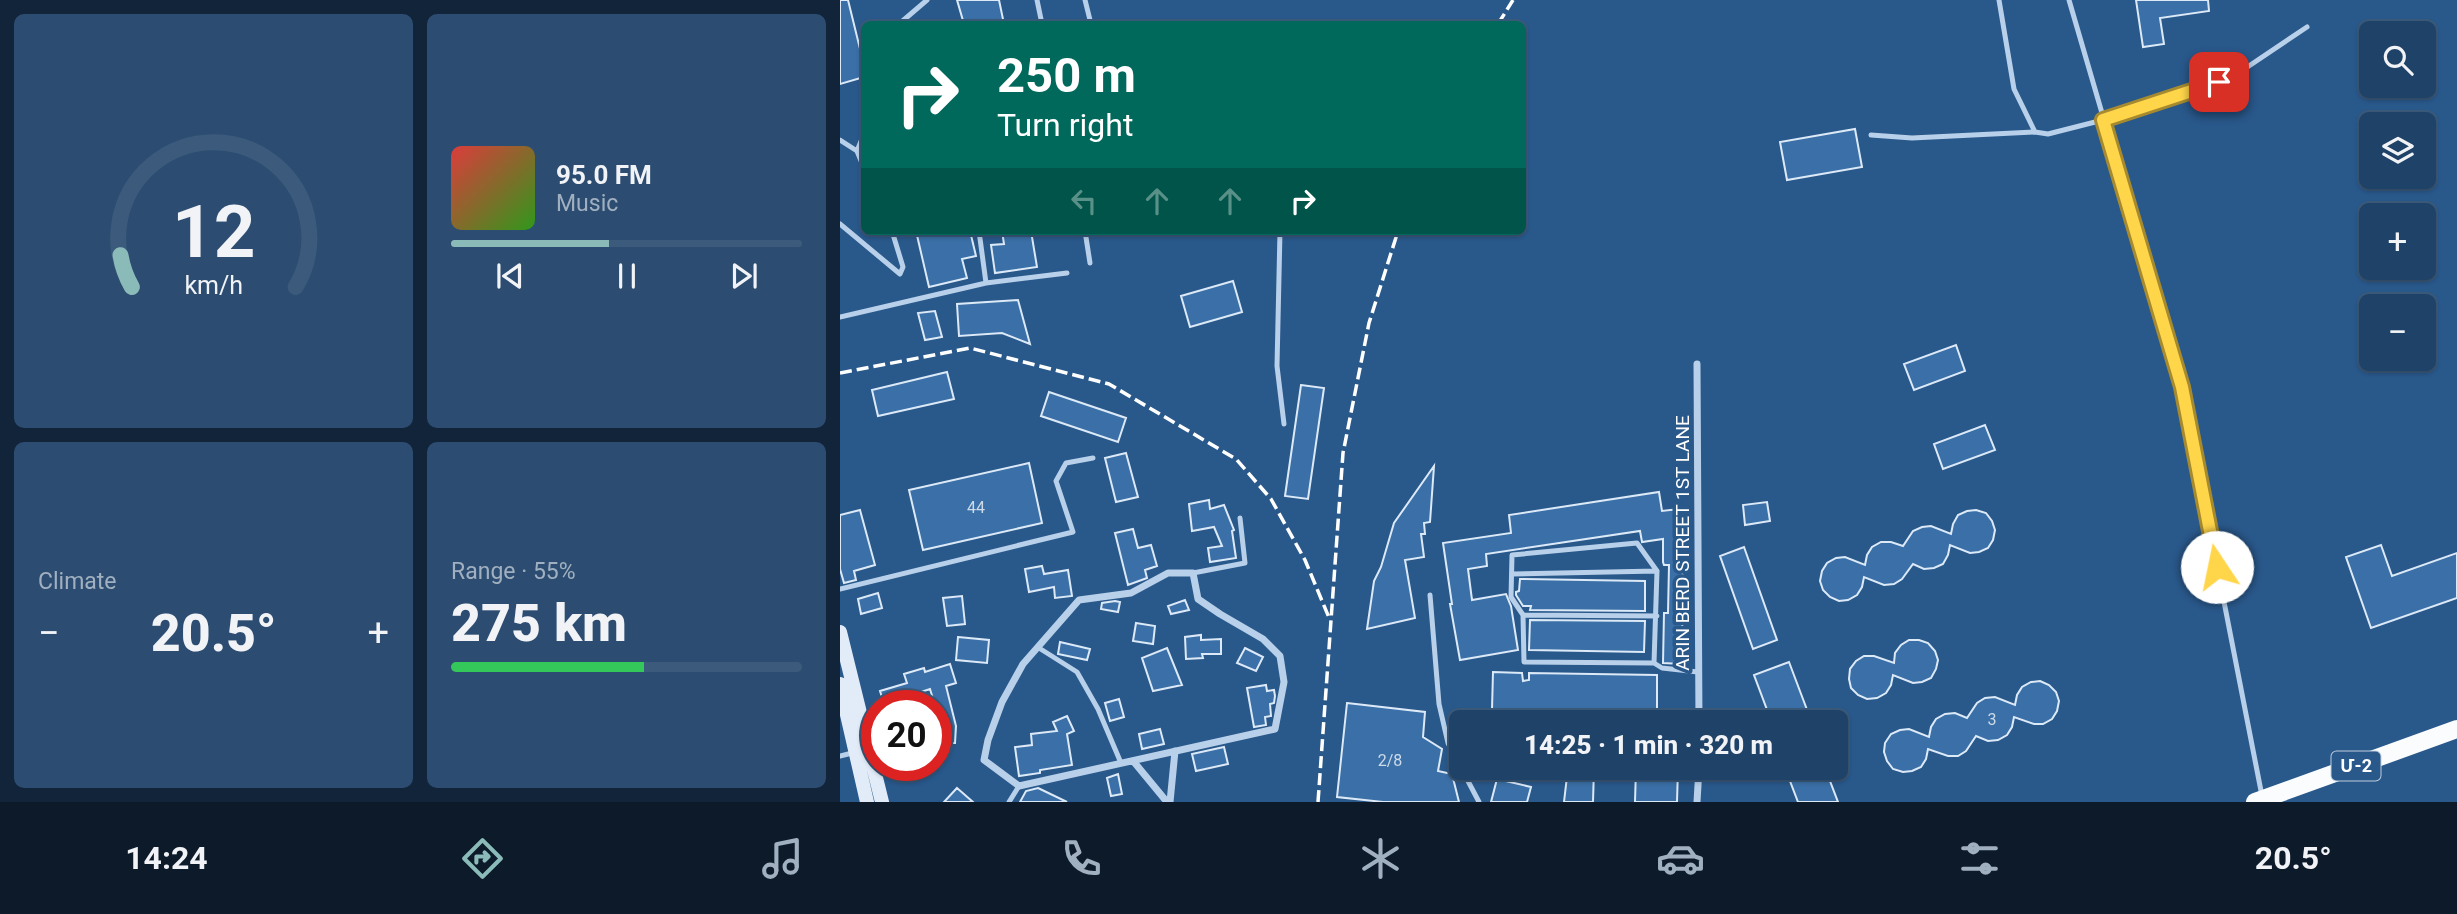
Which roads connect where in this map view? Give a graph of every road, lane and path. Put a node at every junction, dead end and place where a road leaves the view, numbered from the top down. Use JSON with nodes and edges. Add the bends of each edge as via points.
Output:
{"nodes":[{"id":1,"x":927,"y":0,"type":"edge"},
{"id":2,"x":1037,"y":0,"type":"edge"},
{"id":3,"x":1085,"y":0,"type":"edge"},
{"id":4,"x":1999,"y":0,"type":"edge"},
{"id":5,"x":2070,"y":0,"type":"edge"},
{"id":6,"x":903,"y":21,"type":"edge"},
{"id":7,"x":1041,"y":21,"type":"edge"},
{"id":8,"x":1090,"y":21,"type":"edge"},
{"id":9,"x":2306,"y":27,"type":"dead end"},
{"id":10,"x":2103,"y":120,"type":"junction"},
{"id":11,"x":2035,"y":132,"type":"junction"},
{"id":12,"x":1871,"y":135,"type":"dead end"},
{"id":13,"x":840,"y":140,"type":"edge"},
{"id":14,"x":861,"y":141,"type":"edge"},
{"id":15,"x":857,"y":151,"type":"junction"},
{"id":16,"x":861,"y":161,"type":"edge"},
{"id":17,"x":840,"y":224,"type":"edge"},
{"id":18,"x":893,"y":235,"type":"edge"},
{"id":19,"x":980,"y":235,"type":"edge"},
{"id":20,"x":1086,"y":235,"type":"edge"},
{"id":21,"x":1280,"y":235,"type":"edge"},
{"id":22,"x":1090,"y":263,"type":"dead end"},
{"id":23,"x":1067,"y":274,"type":"dead end"},
{"id":24,"x":986,"y":283,"type":"junction"},
{"id":25,"x":840,"y":317,"type":"edge"},
{"id":26,"x":1697,"y":363,"type":"dead end"},
{"id":27,"x":1284,"y":424,"type":"dead end"},
{"id":28,"x":1093,"y":458,"type":"dead end"},
{"id":29,"x":1240,"y":518,"type":"dead end"},
{"id":30,"x":1657,"y":571,"type":"junction"},
{"id":31,"x":1193,"y":573,"type":"junction"},
{"id":32,"x":1511,"y":574,"type":"junction"},
{"id":33,"x":840,"y":589,"type":"edge"},
{"id":34,"x":1430,"y":595,"type":"dead end"},
{"id":35,"x":1523,"y":615,"type":"junction"},
{"id":36,"x":1657,"y":616,"type":"junction"},
{"id":37,"x":840,"y":632,"type":"edge"},
{"id":38,"x":1039,"y":648,"type":"junction"},
{"id":39,"x":1654,"y":663,"type":"junction"},
{"id":40,"x":1698,"y":671,"type":"junction"},
{"id":41,"x":840,"y":684,"type":"edge"},
{"id":42,"x":1699,"y":710,"type":"edge"},
{"id":43,"x":2457,"y":729,"type":"edge"},
{"id":44,"x":861,"y":745,"type":"edge"},
{"id":45,"x":861,"y":747,"type":"edge"},
{"id":46,"x":861,"y":750,"type":"edge"},
{"id":47,"x":1175,"y":751,"type":"junction"},
{"id":48,"x":840,"y":756,"type":"edge"},
{"id":49,"x":1134,"y":762,"type":"junction"},
{"id":50,"x":1121,"y":763,"type":"junction"},
{"id":51,"x":1698,"y":780,"type":"edge"},
{"id":52,"x":865,"y":781,"type":"edge"},
{"id":53,"x":874,"y":781,"type":"edge"},
{"id":54,"x":1019,"y":786,"type":"junction"},
{"id":55,"x":2259,"y":801,"type":"edge"},
{"id":56,"x":867,"y":802,"type":"edge"},
{"id":57,"x":882,"y":802,"type":"edge"},
{"id":58,"x":1009,"y":802,"type":"edge"},
{"id":59,"x":1169,"y":802,"type":"edge"},
{"id":60,"x":1479,"y":802,"type":"edge"},
{"id":61,"x":1697,"y":802,"type":"edge"}],
"edges":[{"from":1,"to":6,"type":"lane"},
{"from":2,"to":7,"type":"lane"},
{"from":3,"to":8,"type":"lane"},
{"from":4,"to":11,"type":"lane","via":[[2014,89]]},
{"from":5,"to":10,"type":"lane"},
{"from":9,"to":10,"type":"lane","via":[[2219,82]]},
{"from":10,"to":11,"type":"lane","via":[[2048,134]]},
{"from":10,"to":55,"type":"lane","via":[[2182,387]]},
{"from":11,"to":12,"type":"lane","via":[[1912,138]]},
{"from":13,"to":15,"type":"lane"},
{"from":14,"to":15,"type":"lane"},
{"from":15,"to":16,"type":"lane"},
{"from":17,"to":18,"type":"lane","via":[[900,274],[903,267]]},
{"from":19,"to":24,"type":"lane"},
{"from":20,"to":22,"type":"lane"},
{"from":21,"to":27,"type":"lane","via":[[1277,366]]},
{"from":23,"to":24,"type":"lane"},
{"from":24,"to":25,"type":"lane"},
{"from":26,"to":40,"type":"street","name":"ARIN BERD STREET 1ST LANE"},
{"from":28,"to":33,"type":"lane","via":[[1066,463],[1056,481],[1073,532]]},
{"from":29,"to":31,"type":"lane","via":[[1245,563]]},
{"from":30,"to":32,"type":"lane"},
{"from":30,"to":32,"type":"lane","via":[[1637,543],[1512,555]]},
{"from":30,"to":36,"type":"lane"},
{"from":31,"to":38,"type":"street","via":[[1168,573],[1131,593],[1079,600]]},
{"from":31,"to":47,"type":"street","via":[[1198,598],[1264,639],[1280,656],[1284,681],[1275,729]]},
{"from":32,"to":35,"type":"lane","via":[[1511,597]]},
{"from":34,"to":60,"type":"lane","via":[[1439,704],[1448,743]]},
{"from":35,"to":36,"type":"lane"},
{"from":35,"to":39,"type":"lane","via":[[1524,662]]},
{"from":36,"to":39,"type":"lane"},
{"from":37,"to":44,"type":"street"},
{"from":38,"to":50,"type":"lane","via":[[1077,672]]},
{"from":38,"to":54,"type":"street","via":[[1023,664],[1002,702],[984,760]]},
{"from":39,"to":40,"type":"lane"},
{"from":40,"to":42,"type":"street","name":"ARIN BERD STREET 1ST LANE"},
{"from":41,"to":45,"type":"street"},
{"from":43,"to":55,"type":"main road","number":"Մ-2"},
{"from":46,"to":48,"type":"lane"},
{"from":47,"to":49,"type":"street"},
{"from":47,"to":59,"type":"street"},
{"from":49,"to":50,"type":"street"},
{"from":49,"to":59,"type":"street"},
{"from":50,"to":54,"type":"street"},
{"from":51,"to":61,"type":"street"},
{"from":52,"to":56,"type":"street"},
{"from":53,"to":57,"type":"street"},
{"from":54,"to":58,"type":"lane"}]}
